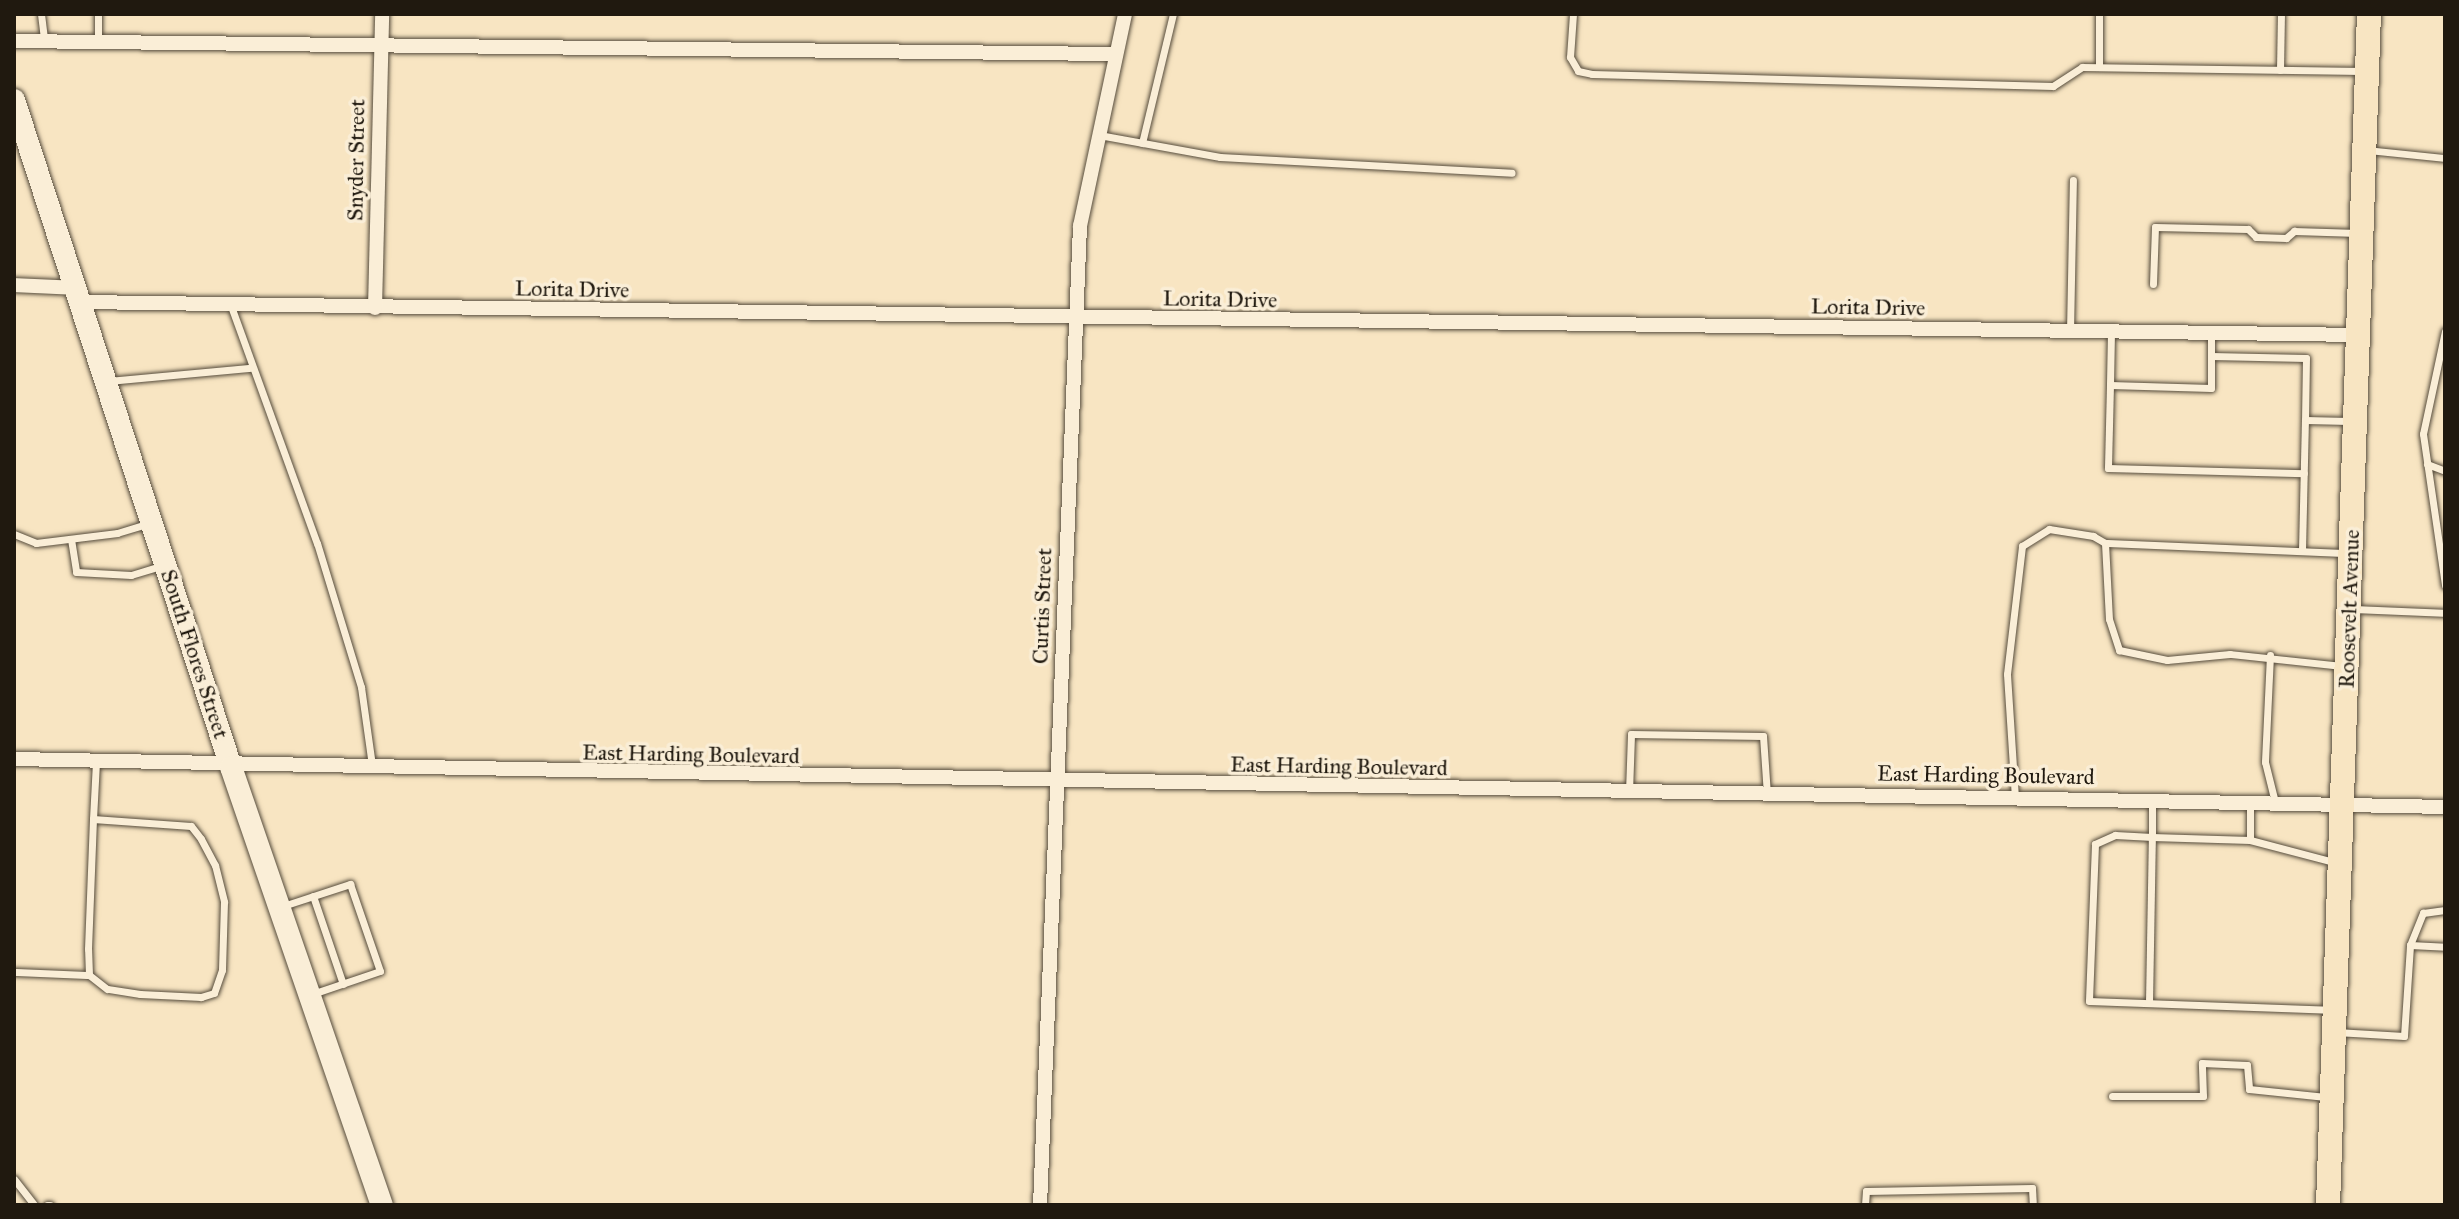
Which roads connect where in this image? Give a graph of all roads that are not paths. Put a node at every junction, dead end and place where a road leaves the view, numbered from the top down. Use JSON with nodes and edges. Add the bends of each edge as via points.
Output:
{"nodes":[{"id":1,"x":41,"y":14,"type":"edge"},
{"id":2,"x":98,"y":14,"type":"edge"},
{"id":3,"x":382,"y":14,"type":"edge"},
{"id":4,"x":1125,"y":14,"type":"edge"},
{"id":5,"x":1173,"y":14,"type":"edge"},
{"id":6,"x":1573,"y":14,"type":"edge"},
{"id":7,"x":2099,"y":14,"type":"edge"},
{"id":8,"x":2281,"y":14,"type":"edge"},
{"id":9,"x":2369,"y":14,"type":"edge"},
{"id":10,"x":44,"y":37,"type":"junction"},
{"id":11,"x":98,"y":38,"type":"junction"},
{"id":12,"x":14,"y":41,"type":"edge"},
{"id":13,"x":381,"y":44,"type":"junction"},
{"id":14,"x":1115,"y":54,"type":"junction"},
{"id":15,"x":2099,"y":67,"type":"junction"},
{"id":16,"x":2280,"y":70,"type":"junction"},
{"id":17,"x":2368,"y":71,"type":"junction"},
{"id":18,"x":15,"y":107,"type":"edge"},
{"id":19,"x":1097,"y":134,"type":"junction"},
{"id":20,"x":1142,"y":143,"type":"junction"},
{"id":21,"x":2365,"y":150,"type":"junction"},
{"id":22,"x":2445,"y":158,"type":"edge"},
{"id":23,"x":1512,"y":173,"type":"dead end"},
{"id":24,"x":2073,"y":180,"type":"dead end"},
{"id":25,"x":2256,"y":222,"type":"dead end"},
{"id":26,"x":2287,"y":223,"type":"dead end"},
{"id":27,"x":2248,"y":229,"type":"junction"},
{"id":28,"x":2294,"y":231,"type":"junction"},
{"id":29,"x":2362,"y":233,"type":"junction"},
{"id":30,"x":2153,"y":284,"type":"dead end"},
{"id":31,"x":14,"y":285,"type":"edge"},
{"id":32,"x":79,"y":295,"type":"junction"},
{"id":33,"x":231,"y":306,"type":"junction"},
{"id":34,"x":375,"y":308,"type":"junction"},
{"id":35,"x":1076,"y":319,"type":"junction"},
{"id":36,"x":2445,"y":331,"type":"edge"},
{"id":37,"x":2070,"y":332,"type":"junction"},
{"id":38,"x":2111,"y":332,"type":"junction"},
{"id":39,"x":2211,"y":333,"type":"junction"},
{"id":40,"x":2358,"y":335,"type":"junction"},
{"id":41,"x":2444,"y":341,"type":"edge"},
{"id":42,"x":2211,"y":356,"type":"junction"},
{"id":43,"x":250,"y":368,"type":"junction"},
{"id":44,"x":107,"y":381,"type":"junction"},
{"id":45,"x":2110,"y":385,"type":"junction"},
{"id":46,"x":2305,"y":420,"type":"junction"},
{"id":47,"x":2355,"y":422,"type":"junction"},
{"id":48,"x":2427,"y":464,"type":"junction"},
{"id":49,"x":2445,"y":471,"type":"edge"},
{"id":50,"x":2304,"y":473,"type":"junction"},
{"id":51,"x":152,"y":522,"type":"junction"},
{"id":52,"x":14,"y":534,"type":"edge"},
{"id":53,"x":71,"y":539,"type":"junction"},
{"id":54,"x":2105,"y":543,"type":"junction"},
{"id":55,"x":2302,"y":550,"type":"junction"},
{"id":56,"x":2351,"y":553,"type":"junction"},
{"id":57,"x":166,"y":564,"type":"junction"},
{"id":58,"x":2445,"y":585,"type":"edge"},
{"id":59,"x":2349,"y":609,"type":"junction"},
{"id":60,"x":2445,"y":613,"type":"edge"},
{"id":61,"x":2270,"y":655,"type":"junction"},
{"id":62,"x":2347,"y":667,"type":"junction"},
{"id":63,"x":14,"y":759,"type":"edge"},
{"id":64,"x":96,"y":762,"type":"junction"},
{"id":65,"x":231,"y":767,"type":"junction"},
{"id":66,"x":373,"y":770,"type":"junction"},
{"id":67,"x":1056,"y":783,"type":"junction"},
{"id":68,"x":1629,"y":792,"type":"junction"},
{"id":69,"x":1767,"y":794,"type":"junction"},
{"id":70,"x":2015,"y":798,"type":"junction"},
{"id":71,"x":2152,"y":799,"type":"junction"},
{"id":72,"x":2250,"y":801,"type":"junction"},
{"id":73,"x":2275,"y":802,"type":"junction"},
{"id":74,"x":2342,"y":804,"type":"junction"},
{"id":75,"x":2445,"y":807,"type":"edge"},
{"id":76,"x":93,"y":819,"type":"junction"},
{"id":77,"x":2152,"y":837,"type":"junction"},
{"id":78,"x":2250,"y":840,"type":"junction"},
{"id":79,"x":2340,"y":864,"type":"junction"},
{"id":80,"x":313,"y":896,"type":"junction"},
{"id":81,"x":280,"y":907,"type":"junction"},
{"id":82,"x":2445,"y":910,"type":"edge"},
{"id":83,"x":2410,"y":945,"type":"junction"},
{"id":84,"x":2445,"y":947,"type":"edge"},
{"id":85,"x":14,"y":972,"type":"edge"},
{"id":86,"x":89,"y":975,"type":"junction"},
{"id":87,"x":343,"y":984,"type":"junction"},
{"id":88,"x":310,"y":995,"type":"junction"},
{"id":89,"x":2149,"y":1003,"type":"junction"},
{"id":90,"x":2335,"y":1021,"type":"junction"},
{"id":91,"x":2112,"y":1096,"type":"dead end"},
{"id":92,"x":2332,"y":1098,"type":"junction"},
{"id":93,"x":14,"y":1179,"type":"edge"},
{"id":94,"x":34,"y":1205,"type":"edge"},
{"id":95,"x":382,"y":1205,"type":"edge"},
{"id":96,"x":1040,"y":1205,"type":"edge"},
{"id":97,"x":1865,"y":1205,"type":"edge"},
{"id":98,"x":2033,"y":1205,"type":"edge"},
{"id":99,"x":2328,"y":1205,"type":"edge"}],
"edges":[{"from":1,"to":10,"type":"lane"},
{"from":2,"to":11,"type":"lane"},
{"from":3,"to":13,"type":"street","name":"Snyder Street"},
{"from":4,"to":14,"type":"street","name":"Curtis Street"},
{"from":5,"to":20,"type":"lane"},
{"from":6,"to":15,"type":"lane","via":[[1570,57],[1578,71],[1592,74],[2053,86],[2082,67]]},
{"from":7,"to":15,"type":"lane"},
{"from":8,"to":16,"type":"lane"},
{"from":9,"to":17,"type":"main road","name":"Roosevelt Avenue"},
{"from":10,"to":11,"type":"street"},
{"from":10,"to":12,"type":"street"},
{"from":11,"to":13,"type":"street"},
{"from":13,"to":14,"type":"street"},
{"from":13,"to":34,"type":"street","name":"Snyder Street"},
{"from":14,"to":19,"type":"street","name":"Curtis Street"},
{"from":15,"to":16,"type":"lane"},
{"from":16,"to":17,"type":"lane"},
{"from":17,"to":21,"type":"main road","name":"Roosevelt Avenue"},
{"from":18,"to":32,"type":"main road","name":"South Flores Street"},
{"from":19,"to":20,"type":"lane"},
{"from":19,"to":35,"type":"street","name":"Curtis Street","via":[[1080,226]]},
{"from":20,"to":23,"type":"lane","via":[[1220,157]]},
{"from":21,"to":22,"type":"lane"},
{"from":21,"to":29,"type":"main road","name":"Roosevelt Avenue"},
{"from":24,"to":37,"type":"lane"},
{"from":25,"to":27,"type":"lane"},
{"from":26,"to":28,"type":"lane"},
{"from":27,"to":28,"type":"lane","via":[[2256,237],[2286,238]]},
{"from":27,"to":30,"type":"lane","via":[[2155,227]]},
{"from":28,"to":29,"type":"lane"},
{"from":29,"to":40,"type":"main road","name":"Roosevelt Avenue"},
{"from":31,"to":32,"type":"street","name":"Lorita Drive"},
{"from":32,"to":33,"type":"street","name":"Lorita Drive"},
{"from":32,"to":44,"type":"main road","name":"South Flores Street"},
{"from":33,"to":34,"type":"street","name":"Lorita Drive"},
{"from":33,"to":43,"type":"lane"},
{"from":34,"to":35,"type":"street","name":"Lorita Drive"},
{"from":35,"to":37,"type":"street","name":"Lorita Drive"},
{"from":35,"to":67,"type":"street","name":"Curtis Street"},
{"from":36,"to":41,"type":"lane"},
{"from":37,"to":38,"type":"street","name":"Lorita Drive"},
{"from":38,"to":39,"type":"street","name":"Lorita Drive"},
{"from":38,"to":45,"type":"lane"},
{"from":39,"to":40,"type":"street","name":"Lorita Drive"},
{"from":39,"to":42,"type":"lane"},
{"from":40,"to":47,"type":"main road","name":"Roosevelt Avenue"},
{"from":41,"to":48,"type":"lane","via":[[2423,434]]},
{"from":42,"to":45,"type":"lane","via":[[2211,388]]},
{"from":42,"to":46,"type":"lane","via":[[2306,358]]},
{"from":43,"to":44,"type":"lane"},
{"from":43,"to":66,"type":"lane","via":[[317,543],[361,687]]},
{"from":44,"to":51,"type":"main road","name":"South Flores Street"},
{"from":45,"to":50,"type":"lane","via":[[2108,468]]},
{"from":46,"to":47,"type":"lane"},
{"from":46,"to":50,"type":"lane"},
{"from":47,"to":56,"type":"main road","name":"Roosevelt Avenue"},
{"from":48,"to":49,"type":"lane"},
{"from":48,"to":58,"type":"lane"},
{"from":50,"to":55,"type":"lane"},
{"from":51,"to":53,"type":"lane"},
{"from":51,"to":57,"type":"main road","name":"South Flores Street"},
{"from":52,"to":53,"type":"lane","via":[[36,543]]},
{"from":53,"to":57,"type":"lane","via":[[76,572],[131,575]]},
{"from":54,"to":55,"type":"lane"},
{"from":54,"to":61,"type":"lane","via":[[2109,619],[2119,650],[2167,660]]},
{"from":54,"to":70,"type":"lane","via":[[2049,529],[2022,546],[2007,674]]},
{"from":55,"to":56,"type":"lane"},
{"from":56,"to":59,"type":"main road","name":"Roosevelt Avenue"},
{"from":57,"to":65,"type":"main road","name":"South Flores Street"},
{"from":59,"to":60,"type":"lane"},
{"from":59,"to":62,"type":"main road","name":"Roosevelt Avenue"},
{"from":61,"to":62,"type":"lane"},
{"from":61,"to":73,"type":"lane","via":[[2265,762]]},
{"from":62,"to":74,"type":"main road","name":"Roosevelt Avenue"},
{"from":63,"to":64,"type":"street","name":"East Harding Boulevard"},
{"from":64,"to":65,"type":"street","name":"East Harding Boulevard"},
{"from":64,"to":76,"type":"lane"},
{"from":65,"to":66,"type":"street","name":"East Harding Boulevard"},
{"from":65,"to":81,"type":"main road","name":"South Flores Street"},
{"from":66,"to":67,"type":"street","name":"East Harding Boulevard"},
{"from":67,"to":68,"type":"street","name":"East Harding Boulevard"},
{"from":67,"to":96,"type":"street","name":"Curtis Street"},
{"from":68,"to":69,"type":"street","name":"East Harding Boulevard"},
{"from":68,"to":69,"type":"lane","via":[[1631,734],[1763,736]]},
{"from":69,"to":70,"type":"street","name":"East Harding Boulevard"},
{"from":70,"to":71,"type":"street","name":"East Harding Boulevard"},
{"from":71,"to":72,"type":"street","name":"East Harding Boulevard"},
{"from":71,"to":77,"type":"lane"},
{"from":72,"to":73,"type":"street","name":"East Harding Boulevard"},
{"from":72,"to":78,"type":"lane"},
{"from":73,"to":74,"type":"street","name":"East Harding Boulevard"},
{"from":74,"to":75,"type":"street","name":"East Harding Boulevard"},
{"from":74,"to":79,"type":"main road","name":"Roosevelt Avenue"},
{"from":76,"to":86,"type":"lane"},
{"from":76,"to":86,"type":"lane","via":[[191,826],[215,865],[224,902],[222,970],[214,993],[140,994],[107,989]]},
{"from":77,"to":78,"type":"lane"},
{"from":77,"to":89,"type":"lane"},
{"from":77,"to":89,"type":"lane","via":[[2115,835],[2095,844],[2089,1001]]},
{"from":78,"to":79,"type":"lane"},
{"from":79,"to":90,"type":"main road","name":"Roosevelt Avenue"},
{"from":80,"to":81,"type":"lane"},
{"from":80,"to":87,"type":"lane"},
{"from":80,"to":87,"type":"lane","via":[[350,884],[380,971]]},
{"from":81,"to":88,"type":"main road","name":"South Flores Street"},
{"from":82,"to":83,"type":"lane","via":[[2423,913]]},
{"from":83,"to":84,"type":"lane"},
{"from":83,"to":90,"type":"lane","via":[[2404,1036]]},
{"from":85,"to":86,"type":"lane"},
{"from":87,"to":88,"type":"lane"},
{"from":88,"to":95,"type":"main road","name":"South Flores Street"},
{"from":89,"to":90,"type":"lane"},
{"from":90,"to":92,"type":"main road","name":"Roosevelt Avenue"},
{"from":91,"to":92,"type":"lane","via":[[2203,1096],[2202,1063],[2247,1065],[2249,1089]]},
{"from":92,"to":99,"type":"main road","name":"Roosevelt Avenue"},
{"from":93,"to":94,"type":"lane"},
{"from":97,"to":98,"type":"lane","via":[[1866,1191],[2032,1188]]}]}
